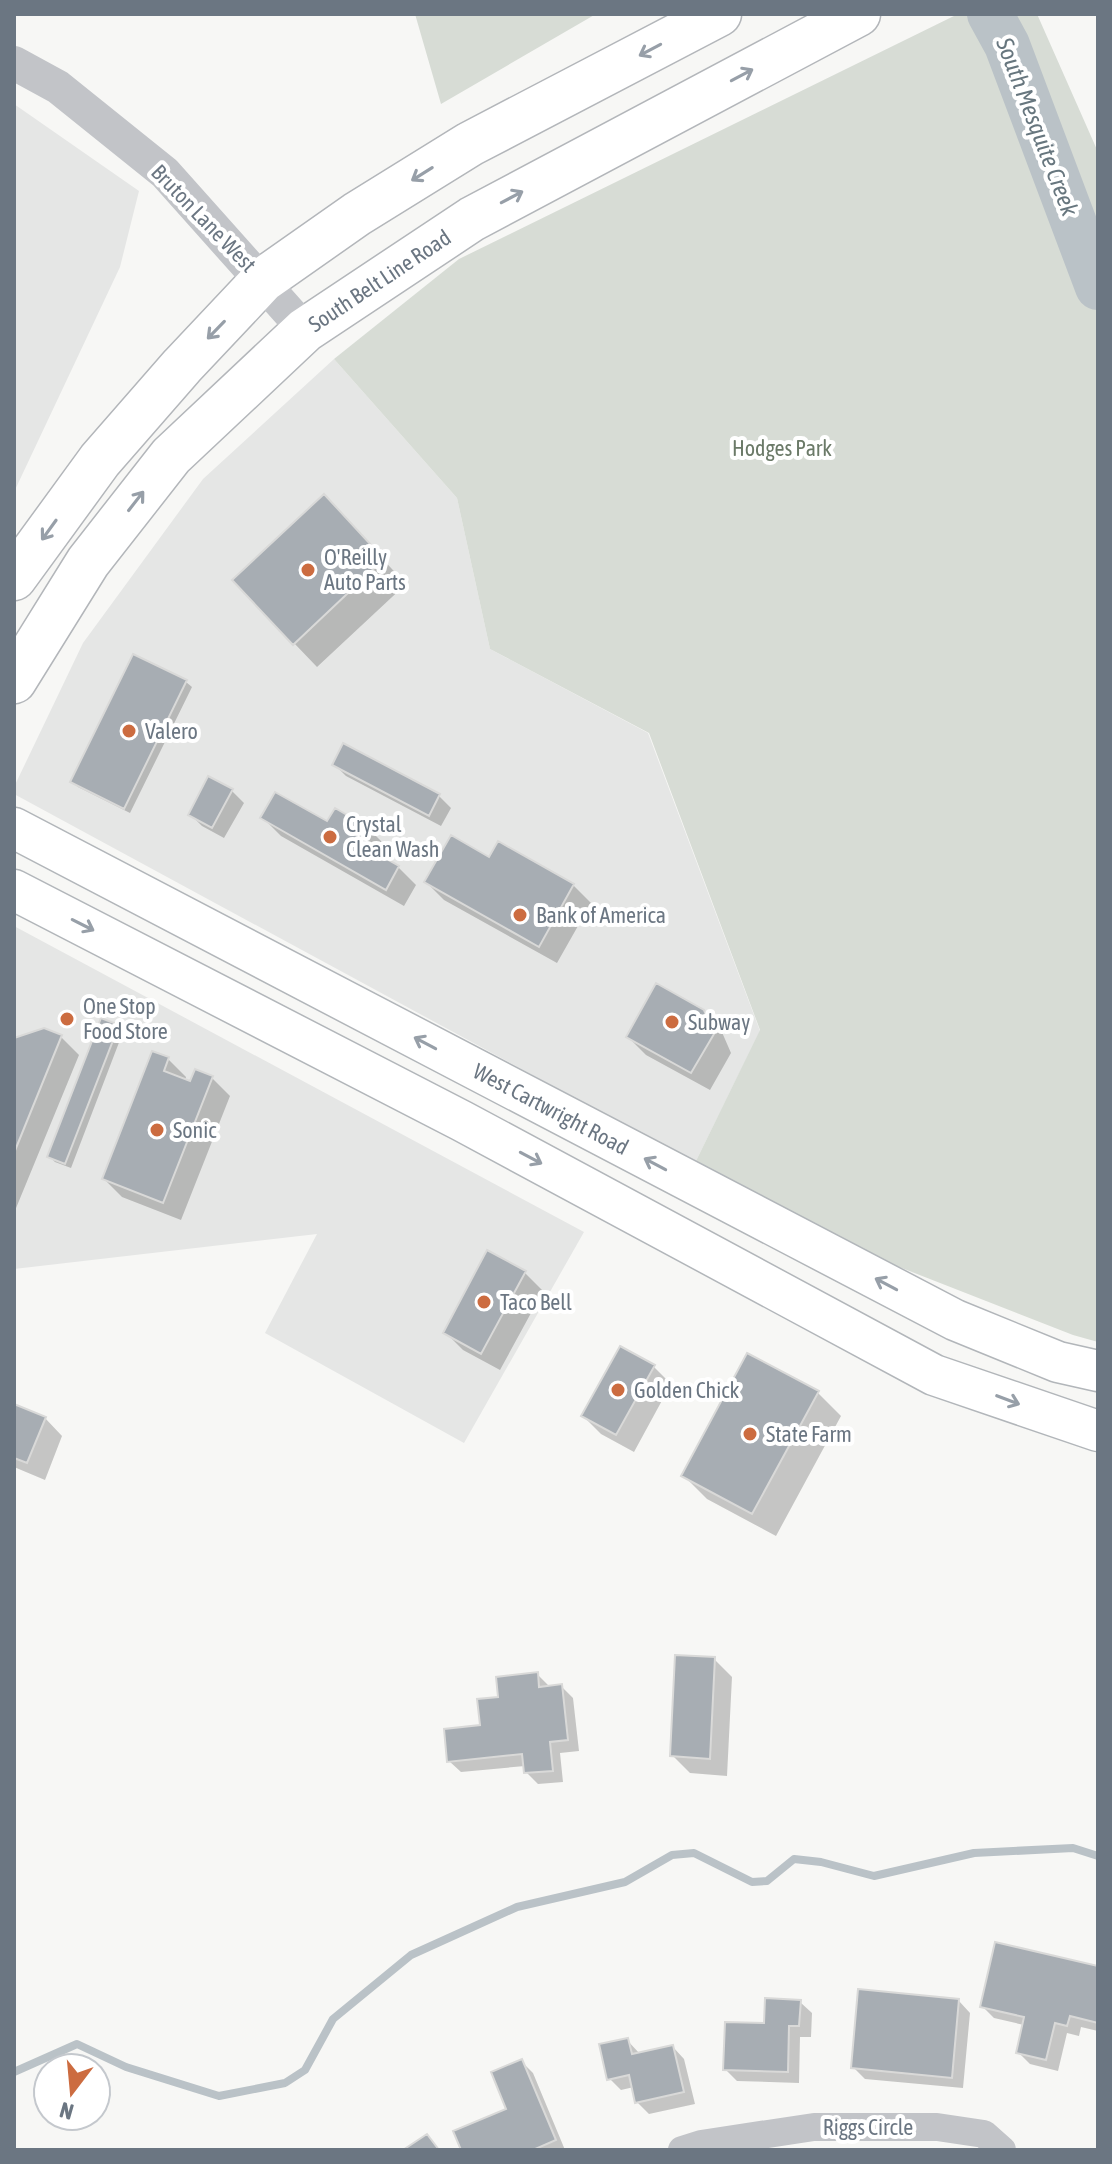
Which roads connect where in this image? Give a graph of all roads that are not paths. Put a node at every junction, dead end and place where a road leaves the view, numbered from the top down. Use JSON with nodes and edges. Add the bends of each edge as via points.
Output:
{"nodes":[{"id":1,"x":719,"y":14,"type":"edge"},
{"id":2,"x":858,"y":14,"type":"edge"},
{"id":3,"x":14,"y":63,"type":"edge"},
{"id":4,"x":263,"y":280,"type":"junction"},
{"id":5,"x":305,"y":330,"type":"junction"},
{"id":6,"x":14,"y":578,"type":"edge"},
{"id":7,"x":14,"y":681,"type":"edge"},
{"id":8,"x":14,"y":828,"type":"edge"},
{"id":9,"x":14,"y":890,"type":"edge"},
{"id":10,"x":483,"y":1074,"type":"junction"},
{"id":11,"x":462,"y":1121,"type":"junction"},
{"id":12,"x":955,"y":1320,"type":"junction"},
{"id":13,"x":1098,"y":1371,"type":"edge"},
{"id":14,"x":934,"y":1375,"type":"junction"},
{"id":15,"x":1098,"y":1431,"type":"edge"},
{"id":16,"x":682,"y":2150,"type":"edge"},
{"id":17,"x":1002,"y":2150,"type":"edge"}],
"edges":[{"from":1,"to":4,"type":"main road","one_way":true,"via":[[470,144]]},
{"from":5,"to":2,"type":"main road","name":"South Belt Line Road","one_way":true,"via":[[472,219]]},
{"from":3,"to":4,"type":"street","name":"Bruton Lane West","via":[[58,87],[165,173]]},
{"from":4,"to":5,"type":"street","name":"Bruton Lane West"},
{"from":4,"to":6,"type":"main road","one_way":true,"via":[[100,460]]},
{"from":7,"to":5,"type":"main road","name":"South Belt Line Road","one_way":true,"via":[[88,562],[171,456]]},
{"from":10,"to":8,"type":"main road","name":"West Cartwright Road","one_way":true},
{"from":9,"to":11,"type":"main road","one_way":true},
{"from":10,"to":11,"type":"main road"},
{"from":12,"to":10,"type":"main road","name":"West Cartwright Road","one_way":true},
{"from":11,"to":14,"type":"main road","one_way":true},
{"from":12,"to":13,"type":"main road","name":"West Cartwright Road","via":[[1058,1362]]},
{"from":12,"to":14,"type":"main road"},
{"from":14,"to":15,"type":"main road","one_way":true},
{"from":16,"to":17,"type":"street","name":"Riggs Circle","via":[[814,2127],[937,2127],[984,2134]]}]}
